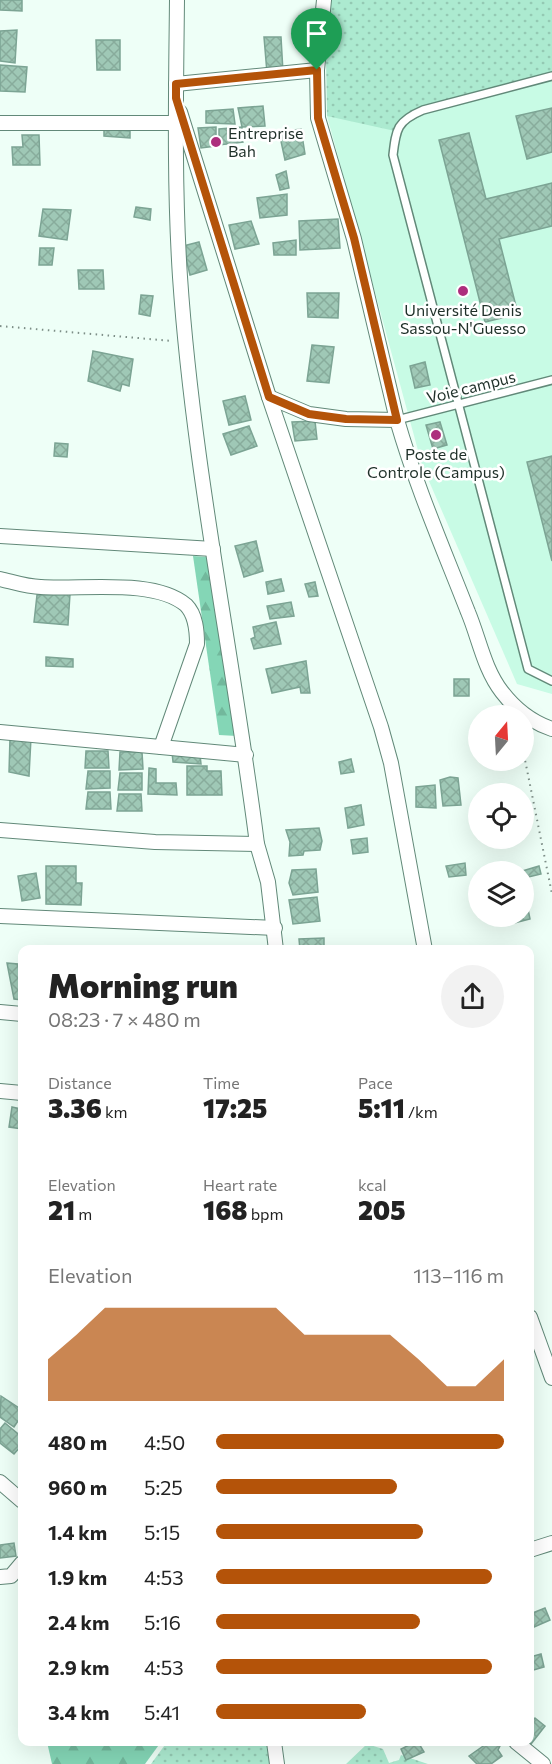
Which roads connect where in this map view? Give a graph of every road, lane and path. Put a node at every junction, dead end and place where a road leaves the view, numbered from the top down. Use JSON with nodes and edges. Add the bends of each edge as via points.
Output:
{"nodes":[{"id":1,"x":177,"y":0,"type":"edge"},
{"id":2,"x":324,"y":0,"type":"edge"},
{"id":3,"x":317,"y":70,"type":"junction"},
{"id":4,"x":552,"y":76,"type":"edge"},
{"id":5,"x":176,"y":84,"type":"junction"},
{"id":6,"x":176,"y":98,"type":"junction"},
{"id":7,"x":0,"y":123,"type":"edge"},
{"id":8,"x":176,"y":123,"type":"junction"},
{"id":9,"x":0,"y":326,"type":"edge"},
{"id":10,"x":187,"y":342,"type":"junction"},
{"id":11,"x":552,"y":380,"type":"edge"},
{"id":12,"x":269,"y":397,"type":"junction"},
{"id":13,"x":459,"y":404,"type":"junction"},
{"id":14,"x":397,"y":420,"type":"junction"},
{"id":15,"x":0,"y":536,"type":"edge"},
{"id":16,"x":213,"y":549,"type":"junction"},
{"id":17,"x":0,"y":579,"type":"edge"},
{"id":18,"x":552,"y":681,"type":"edge"},
{"id":19,"x":552,"y":729,"type":"edge"},
{"id":20,"x":0,"y":732,"type":"edge"},
{"id":21,"x":161,"y":747,"type":"junction"},
{"id":22,"x":246,"y":755,"type":"junction"},
{"id":23,"x":527,"y":771,"type":"edge"},
{"id":24,"x":0,"y":831,"type":"edge"},
{"id":25,"x":257,"y":844,"type":"junction"},
{"id":26,"x":552,"y":894,"type":"edge"},
{"id":27,"x":0,"y":916,"type":"edge"},
{"id":28,"x":275,"y":928,"type":"junction"},
{"id":29,"x":276,"y":945,"type":"edge"},
{"id":30,"x":424,"y":945,"type":"edge"},
{"id":31,"x":0,"y":1012,"type":"edge"},
{"id":32,"x":18,"y":1014,"type":"edge"},
{"id":33,"x":0,"y":1091,"type":"edge"},
{"id":34,"x":18,"y":1093,"type":"edge"},
{"id":35,"x":534,"y":1328,"type":"edge"},
{"id":36,"x":552,"y":1378,"type":"edge"},
{"id":37,"x":0,"y":1482,"type":"edge"},
{"id":38,"x":18,"y":1497,"type":"edge"},
{"id":39,"x":552,"y":1543,"type":"edge"},
{"id":40,"x":534,"y":1549,"type":"edge"},
{"id":41,"x":18,"y":1566,"type":"edge"},
{"id":42,"x":5,"y":1576,"type":"edge"},
{"id":43,"x":0,"y":1587,"type":"edge"},
{"id":44,"x":275,"y":1746,"type":"edge"},
{"id":45,"x":521,"y":1746,"type":"edge"},
{"id":46,"x":277,"y":1764,"type":"edge"},
{"id":47,"x":543,"y":1764,"type":"edge"}],
"edges":[{"from":1,"to":5,"type":"street"},
{"from":2,"to":3,"type":"street"},
{"from":3,"to":5,"type":"street"},
{"from":3,"to":14,"type":"street","via":[[318,118],[354,238]]},
{"from":4,"to":13,"type":"lane","via":[[423,110],[406,117],[395,131],[393,155],[399,187]]},
{"from":5,"to":6,"type":"street"},
{"from":6,"to":8,"type":"street"},
{"from":6,"to":12,"type":"street"},
{"from":7,"to":8,"type":"street"},
{"from":8,"to":10,"type":"street","via":[[175,172]]},
{"from":9,"to":10,"type":"path"},
{"from":10,"to":16,"type":"street"},
{"from":11,"to":13,"type":"lane","name":"Voie campus"},
{"from":12,"to":14,"type":"street","via":[[309,414]]},
{"from":12,"to":30,"type":"street","via":[[386,745]]},
{"from":13,"to":14,"type":"lane","name":"Voie campus"},
{"from":13,"to":18,"type":"lane","via":[[528,669]]},
{"from":14,"to":19,"type":"street","via":[[413,477],[500,690],[516,709]]},
{"from":15,"to":16,"type":"street"},
{"from":16,"to":22,"type":"street"},
{"from":17,"to":21,"type":"street","via":[[39,587],[142,589],[170,596],[187,606],[197,628],[197,644]]},
{"from":20,"to":21,"type":"street"},
{"from":21,"to":22,"type":"street"},
{"from":22,"to":25,"type":"street"},
{"from":23,"to":26,"type":"path"},
{"from":24,"to":25,"type":"street","via":[[155,842]]},
{"from":25,"to":28,"type":"street"},
{"from":27,"to":28,"type":"street"},
{"from":28,"to":29,"type":"street"},
{"from":31,"to":32,"type":"street"},
{"from":33,"to":34,"type":"street"},
{"from":35,"to":36,"type":"street"},
{"from":37,"to":38,"type":"street"},
{"from":39,"to":40,"type":"street"},
{"from":41,"to":42,"type":"street"},
{"from":42,"to":43,"type":"street"},
{"from":44,"to":46,"type":"street"},
{"from":45,"to":47,"type":"street"}]}
